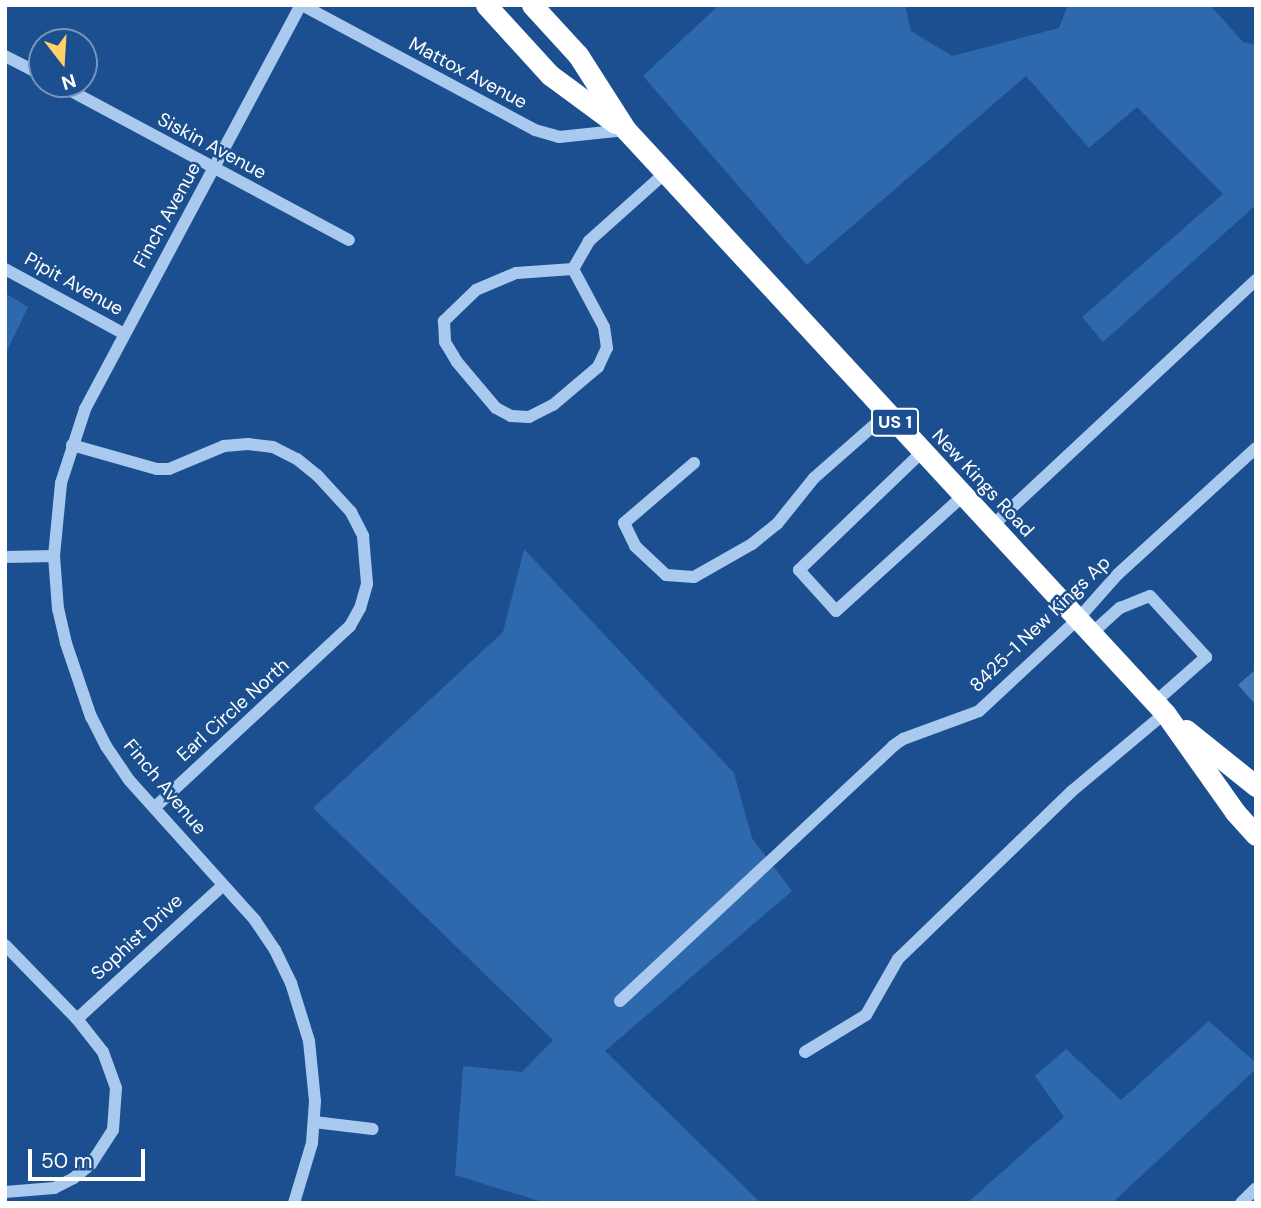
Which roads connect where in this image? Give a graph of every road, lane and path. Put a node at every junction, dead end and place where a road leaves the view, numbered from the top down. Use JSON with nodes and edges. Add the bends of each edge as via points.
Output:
{"nodes":[{"id":1,"x":302,"y":5,"type":"edge"},
{"id":2,"x":486,"y":5,"type":"edge"},
{"id":3,"x":532,"y":5,"type":"edge"},
{"id":4,"x":5,"y":56,"type":"edge"},
{"id":5,"x":28,"y":68,"type":"edge"},
{"id":6,"x":84,"y":98,"type":"edge"},
{"id":7,"x":625,"y":130,"type":"junction"},
{"id":8,"x":215,"y":169,"type":"junction"},
{"id":9,"x":665,"y":173,"type":"junction"},
{"id":10,"x":349,"y":240,"type":"dead end"},
{"id":11,"x":5,"y":269,"type":"edge"},
{"id":12,"x":573,"y":269,"type":"junction"},
{"id":13,"x":1256,"y":280,"type":"edge"},
{"id":14,"x":124,"y":334,"type":"junction"},
{"id":15,"x":888,"y":413,"type":"junction"},
{"id":16,"x":72,"y":445,"type":"junction"},
{"id":17,"x":1256,"y":448,"type":"edge"},
{"id":18,"x":923,"y":451,"type":"junction"},
{"id":19,"x":694,"y":463,"type":"dead end"},
{"id":20,"x":964,"y":495,"type":"junction"},
{"id":21,"x":992,"y":526,"type":"junction"},
{"id":22,"x":54,"y":556,"type":"junction"},
{"id":23,"x":5,"y":557,"type":"edge"},
{"id":24,"x":1085,"y":626,"type":"junction"},
{"id":25,"x":1160,"y":707,"type":"junction"},
{"id":26,"x":1256,"y":786,"type":"edge"},
{"id":27,"x":154,"y":808,"type":"junction"},
{"id":28,"x":1256,"y":835,"type":"edge"},
{"id":29,"x":223,"y":885,"type":"junction"},
{"id":30,"x":5,"y":944,"type":"edge"},
{"id":31,"x":620,"y":1001,"type":"dead end"},
{"id":32,"x":77,"y":1019,"type":"junction"},
{"id":33,"x":805,"y":1052,"type":"dead end"},
{"id":34,"x":314,"y":1122,"type":"junction"},
{"id":35,"x":373,"y":1129,"type":"dead end"},
{"id":36,"x":1256,"y":1188,"type":"edge"},
{"id":37,"x":5,"y":1192,"type":"edge"},
{"id":38,"x":294,"y":1203,"type":"edge"},
{"id":39,"x":1241,"y":1203,"type":"edge"}],
"edges":[{"from":1,"to":7,"type":"street","name":"Mattox Avenue","via":[[535,130],[559,137]]},
{"from":1,"to":8,"type":"street","name":"Finch Avenue"},
{"from":2,"to":7,"type":"highway","name":"New Kings Road","number":"US 1","via":[[550,75]]},
{"from":3,"to":7,"type":"highway","name":"New Kings Road","number":"US 1","via":[[578,55]]},
{"from":4,"to":5,"type":"street"},
{"from":6,"to":8,"type":"street","name":"Siskin Avenue"},
{"from":7,"to":9,"type":"highway","name":"New Kings Road","number":"US 1"},
{"from":8,"to":10,"type":"street","name":"Siskin Avenue"},
{"from":8,"to":14,"type":"street","name":"Finch Avenue"},
{"from":9,"to":12,"type":"street","via":[[589,241]]},
{"from":9,"to":15,"type":"highway","name":"New Kings Road","number":"US 1"},
{"from":11,"to":14,"type":"street","name":"Pipit Avenue"},
{"from":12,"to":12,"type":"street","via":[[604,327],[607,348],[598,367],[552,405],[529,417],[512,416],[496,408],[457,362],[445,342],[444,321],[476,290],[506,277]]},
{"from":13,"to":21,"type":"street"},
{"from":14,"to":16,"type":"street","name":"Finch Avenue"},
{"from":15,"to":18,"type":"highway","name":"New Kings Road","number":"US 1"},
{"from":15,"to":19,"type":"street","via":[[814,478],[776,524],[752,544],[694,577],[666,575],[635,546],[624,523]]},
{"from":16,"to":22,"type":"street","name":"Finch Avenue","via":[[61,483]]},
{"from":16,"to":27,"type":"street","name":"Earl Circle North","via":[[157,469],[169,469],[224,446],[273,447],[297,459],[351,512],[363,536],[367,584],[360,608],[338,640]]},
{"from":17,"to":24,"type":"street","name":"8425-1 New Kings Ap","via":[[1118,574]]},
{"from":18,"to":20,"type":"highway","name":"New Kings Road","number":"US 1"},
{"from":18,"to":20,"type":"street","via":[[799,570],[836,611]]},
{"from":20,"to":21,"type":"highway","name":"New Kings Road","number":"US 1"},
{"from":21,"to":24,"type":"highway","name":"New Kings Road","number":"US 1"},
{"from":22,"to":23,"type":"street"},
{"from":22,"to":27,"type":"street","name":"Finch Avenue","via":[[58,609],[91,717],[129,780]]},
{"from":24,"to":25,"type":"highway","name":"New Kings Road","number":"US 1"},
{"from":24,"to":25,"type":"street","via":[[1150,596],[1206,657]]},
{"from":24,"to":31,"type":"street","name":"8425-1 New Kings Ap","via":[[979,711],[893,746]]},
{"from":25,"to":26,"type":"highway","name":"New Kings Road","number":"US 1"},
{"from":25,"to":28,"type":"highway","name":"New Kings Road","number":"US 1"},
{"from":25,"to":33,"type":"street","via":[[898,959],[866,1015]]},
{"from":27,"to":29,"type":"street","name":"Finch Avenue"},
{"from":29,"to":32,"type":"street","name":"Sophist Drive"},
{"from":29,"to":34,"type":"street","name":"Finch Avenue","via":[[255,920],[291,984],[309,1041]]},
{"from":30,"to":32,"type":"street"},
{"from":32,"to":37,"type":"street","via":[[111,1067],[116,1088],[113,1130],[97,1156],[74,1178],[54,1188]]},
{"from":34,"to":35,"type":"street"},
{"from":34,"to":38,"type":"street","name":"Finch Avenue"},
{"from":36,"to":39,"type":"street"}]}
